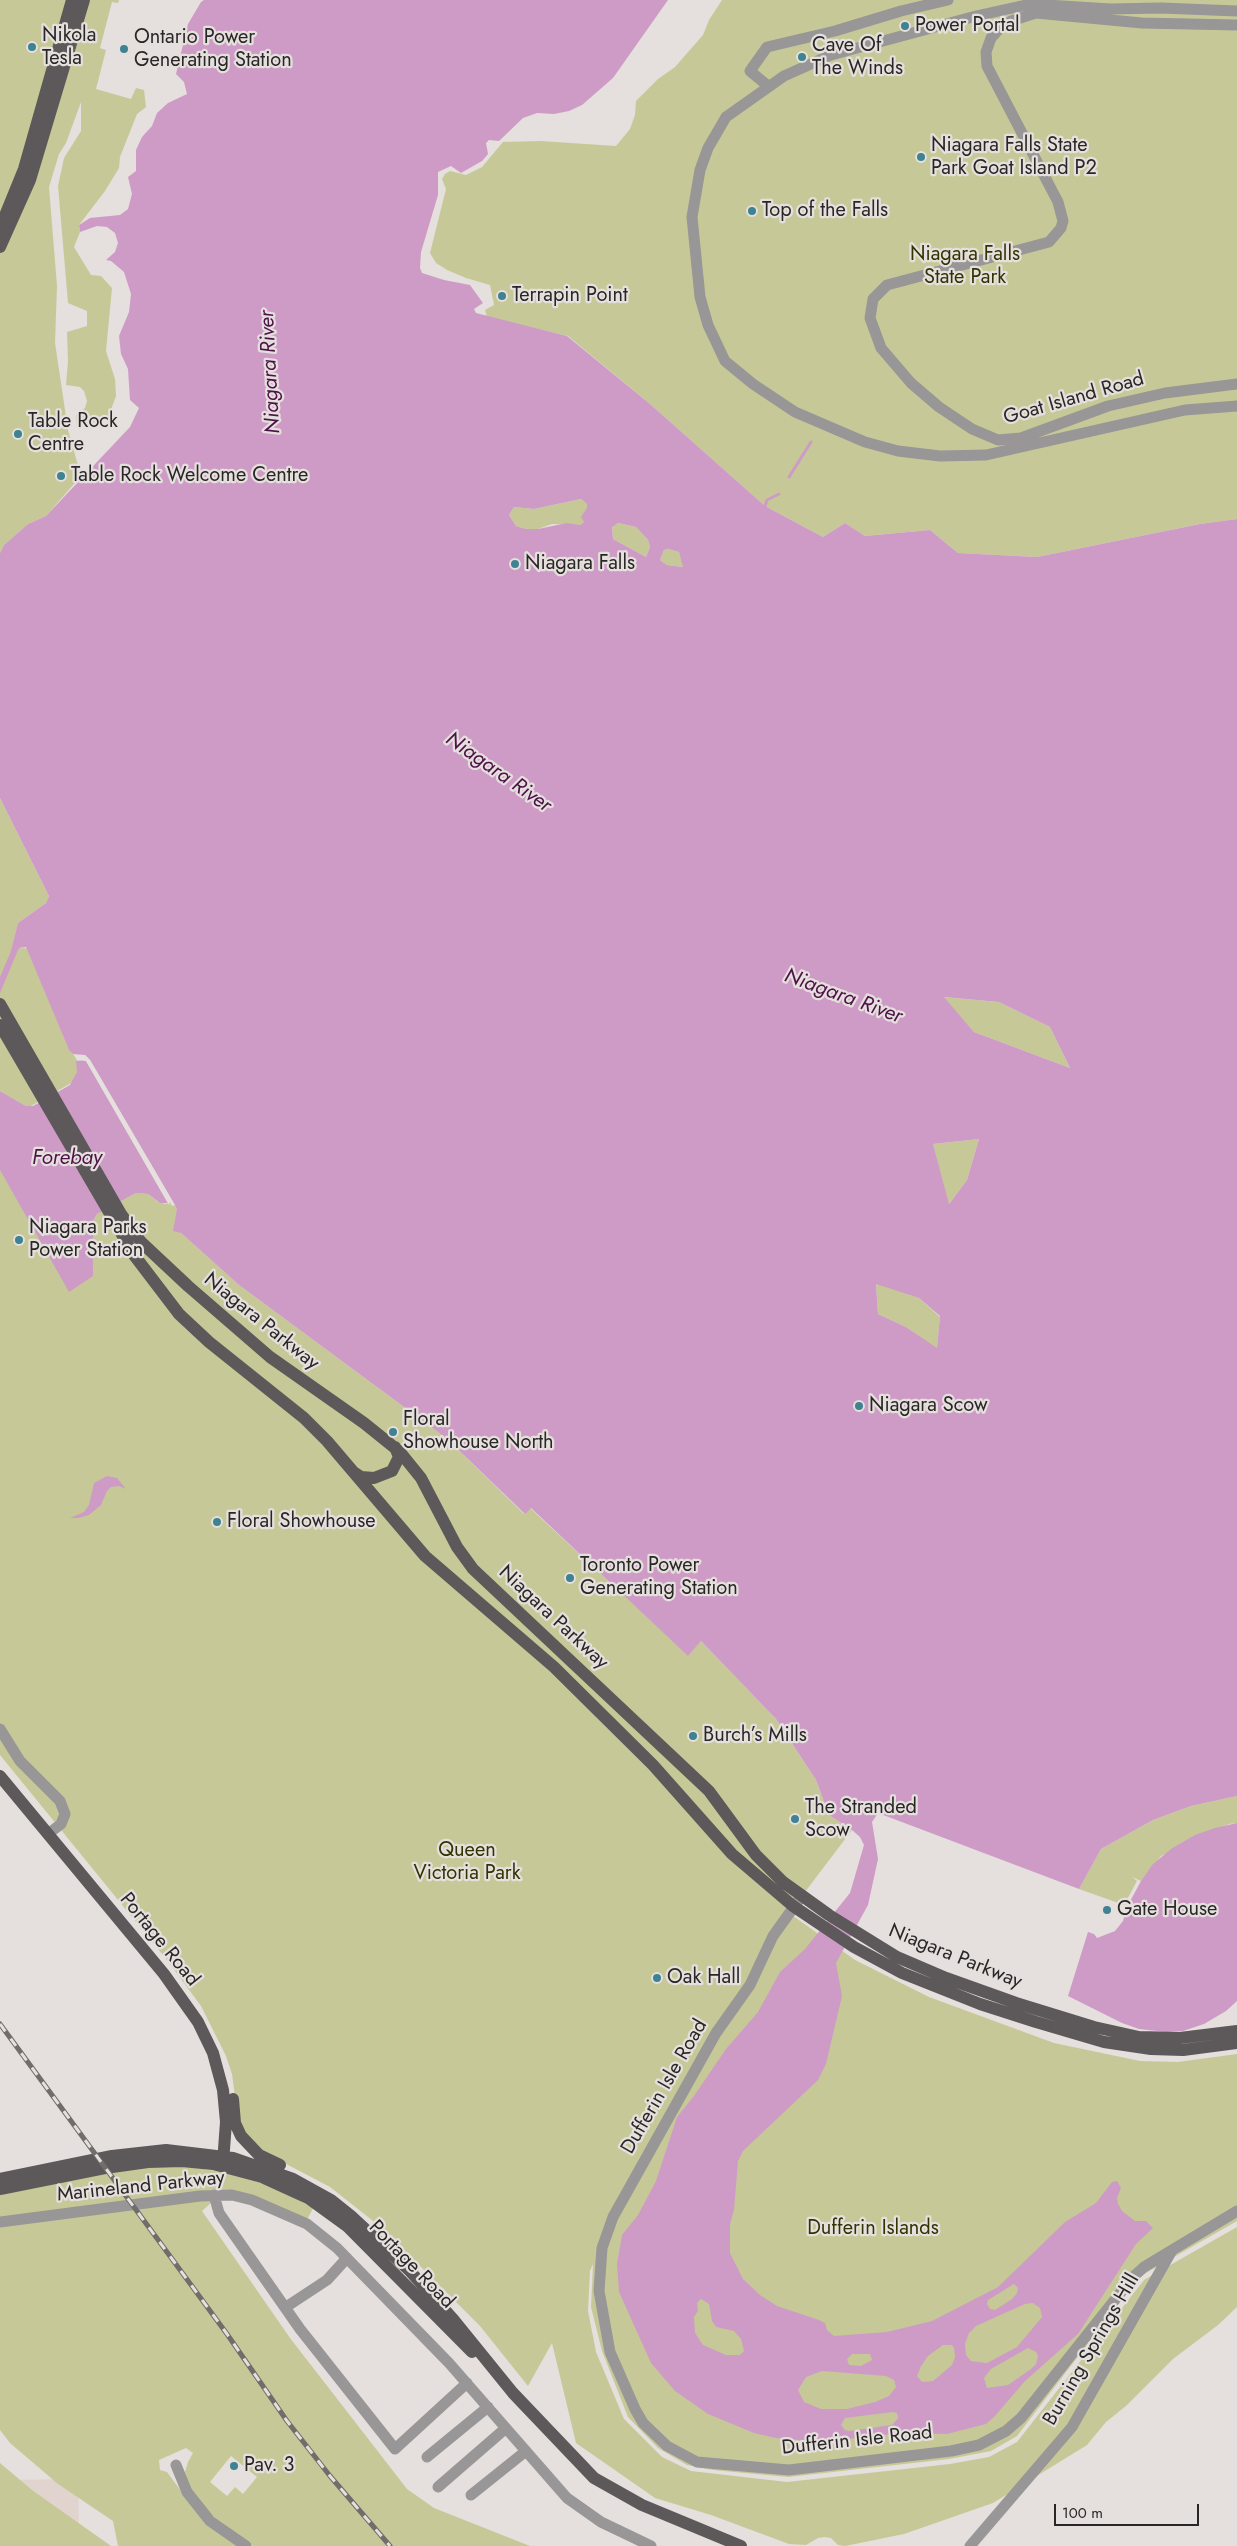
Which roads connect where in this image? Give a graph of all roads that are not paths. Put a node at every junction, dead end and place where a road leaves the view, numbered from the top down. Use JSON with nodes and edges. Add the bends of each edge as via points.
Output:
{"nodes":[{"id":1,"x":72,"y":0,"type":"edge"},
{"id":2,"x":84,"y":0,"type":"edge"},
{"id":3,"x":948,"y":0,"type":"edge"},
{"id":4,"x":1237,"y":11,"type":"edge"},
{"id":5,"x":1237,"y":25,"type":"edge"},
{"id":6,"x":768,"y":86,"type":"junction"},
{"id":7,"x":0,"y":228,"type":"edge"},
{"id":8,"x":0,"y":247,"type":"edge"},
{"id":9,"x":1237,"y":378,"type":"edge"},
{"id":10,"x":1237,"y":384,"type":"edge"},
{"id":11,"x":1220,"y":385,"type":"junction"},
{"id":12,"x":1237,"y":406,"type":"edge"},
{"id":13,"x":0,"y":1004,"type":"edge"},
{"id":14,"x":0,"y":1024,"type":"edge"},
{"id":15,"x":46,"y":1094,"type":"junction"},
{"id":16,"x":112,"y":1208,"type":"junction"},
{"id":17,"x":395,"y":1447,"type":"junction"},
{"id":18,"x":353,"y":1472,"type":"junction"},
{"id":19,"x":0,"y":1729,"type":"edge"},
{"id":20,"x":0,"y":1776,"type":"edge"},
{"id":21,"x":48,"y":1834,"type":"junction"},
{"id":22,"x":797,"y":1901,"type":"junction"},
{"id":23,"x":857,"y":1942,"type":"junction"},
{"id":24,"x":150,"y":1958,"type":"junction"},
{"id":25,"x":1237,"y":2031,"type":"edge"},
{"id":26,"x":1237,"y":2043,"type":"edge"},
{"id":27,"x":223,"y":2161,"type":"junction"},
{"id":28,"x":0,"y":2179,"type":"edge"},
{"id":29,"x":0,"y":2189,"type":"edge"},
{"id":30,"x":214,"y":2195,"type":"junction"},
{"id":31,"x":1237,"y":2212,"type":"edge"},
{"id":32,"x":0,"y":2222,"type":"edge"},
{"id":33,"x":1172,"y":2250,"type":"junction"},
{"id":34,"x":346,"y":2258,"type":"junction"},
{"id":35,"x":419,"y":2281,"type":"junction"},
{"id":36,"x":286,"y":2307,"type":"junction"},
{"id":37,"x":467,"y":2383,"type":"junction"},
{"id":38,"x":513,"y":2392,"type":"junction"},
{"id":39,"x":488,"y":2407,"type":"junction"},
{"id":40,"x":506,"y":2428,"type":"junction"},
{"id":41,"x":526,"y":2450,"type":"junction"},
{"id":42,"x":427,"y":2457,"type":"dead end"},
{"id":43,"x":176,"y":2465,"type":"dead end"},
{"id":44,"x":438,"y":2487,"type":"dead end"},
{"id":45,"x":471,"y":2495,"type":"dead end"},
{"id":46,"x":246,"y":2546,"type":"edge"},
{"id":47,"x":652,"y":2546,"type":"edge"},
{"id":48,"x":741,"y":2546,"type":"edge"},
{"id":49,"x":970,"y":2546,"type":"edge"}],
"edges":[{"from":1,"to":7,"type":"main road","via":[[24,170]]},
{"from":2,"to":8,"type":"main road","via":[[30,180]]},
{"from":3,"to":6,"type":"street","via":[[835,32],[767,47],[750,71]]},
{"from":4,"to":6,"type":"street","via":[[1032,4],[831,55],[805,65]]},
{"from":5,"to":11,"type":"street","name":"Goat Island Road","via":[[1142,23],[1036,13],[1011,21],[999,29],[991,38],[986,52],[987,66],[1058,202],[1063,221],[1061,228],[1049,242],[887,285],[873,299],[870,318],[881,348],[911,383],[964,424],[998,440],[1021,438],[1108,406]]},
{"from":6,"to":12,"type":"street","via":[[726,117],[716,134],[700,170],[692,217],[700,297],[708,325],[725,361],[753,384],[795,412],[839,432],[898,451],[940,456],[986,454],[1184,410]]},
{"from":9,"to":11,"type":"street","name":"Goat Island Road"},
{"from":10,"to":11,"type":"street","name":"Goat Island Road"},
{"from":13,"to":15,"type":"main road","name":"Niagara Parkway"},
{"from":14,"to":15,"type":"main road","name":"Niagara Parkway"},
{"from":15,"to":16,"type":"main road","name":"Niagara Parkway"},
{"from":16,"to":17,"type":"main road","name":"Niagara Parkway","via":[[147,1249],[232,1325],[270,1357]]},
{"from":16,"to":18,"type":"main road","name":"Niagara Parkway","via":[[147,1275],[179,1314],[304,1418]]},
{"from":17,"to":18,"type":"main road","via":[[399,1454],[398,1462],[389,1473],[367,1478]]},
{"from":17,"to":22,"type":"main road","name":"Niagara Parkway","via":[[421,1478],[457,1547],[473,1569],[709,1791],[756,1855]]},
{"from":18,"to":22,"type":"main road","name":"Niagara Parkway","via":[[425,1556],[554,1667],[653,1765],[732,1854]]},
{"from":19,"to":21,"type":"street","via":[[20,1761],[60,1801],[65,1814],[61,1824]]},
{"from":20,"to":21,"type":"main road","name":"Portage Road"},
{"from":21,"to":24,"type":"main road","name":"Portage Road"},
{"from":22,"to":23,"type":"main road","name":"Niagara Parkway"},
{"from":22,"to":33,"type":"street","name":"Dufferin Isle Road","via":[[773,1936],[750,1985],[716,2032],[613,2217],[602,2248],[600,2291],[610,2352],[634,2409],[643,2423],[667,2446],[697,2462],[789,2470],[978,2445],[1006,2431],[1021,2418],[1133,2277]]},
{"from":23,"to":25,"type":"main road","name":"Niagara Parkway","via":[[946,1978],[1113,2032],[1170,2039]]},
{"from":23,"to":26,"type":"main road","name":"Niagara Parkway","via":[[902,1973],[1014,2015],[1104,2042],[1159,2050]]},
{"from":24,"to":27,"type":"main road","name":"Portage Road","via":[[194,2016],[215,2058],[224,2100]]},
{"from":24,"to":35,"type":"main road","via":[[179,1984],[213,2034],[226,2064],[236,2123],[245,2141],[259,2154],[317,2183],[355,2208],[392,2243]]},
{"from":27,"to":28,"type":"main road","name":"Marineland Parkway","via":[[174,2151],[131,2153]]},
{"from":27,"to":29,"type":"main road","name":"Marineland Parkway","via":[[133,2164]]},
{"from":27,"to":35,"type":"main road","name":"Portage Road","via":[[281,2173],[331,2200],[367,2229]]},
{"from":27,"to":38,"type":"main road","name":"Portage Road","via":[[277,2182],[338,2219]]},
{"from":30,"to":32,"type":"street","name":"Marineland Parkway"},
{"from":30,"to":34,"type":"street","name":"Marineland Parkway","via":[[252,2200],[307,2224]]},
{"from":30,"to":36,"type":"street","via":[[220,2213]]},
{"from":31,"to":33,"type":"street"},
{"from":33,"to":49,"type":"street","name":"Burning Springs Hill","via":[[1072,2427]]},
{"from":34,"to":36,"type":"street","via":[[327,2280]]},
{"from":34,"to":37,"type":"street","name":"Marineland Parkway"},
{"from":35,"to":38,"type":"main road","name":"Portage Road"},
{"from":36,"to":37,"type":"street","via":[[396,2449]]},
{"from":37,"to":39,"type":"street"},
{"from":38,"to":48,"type":"main road","name":"Portage Road","via":[[583,2468],[604,2485],[642,2505]]},
{"from":39,"to":40,"type":"street"},
{"from":39,"to":42,"type":"street"},
{"from":40,"to":41,"type":"street"},
{"from":40,"to":44,"type":"street"},
{"from":41,"to":45,"type":"street"},
{"from":41,"to":47,"type":"street","via":[[567,2498],[601,2522]]},
{"from":43,"to":46,"type":"street","via":[[187,2492],[210,2521]]}]}
